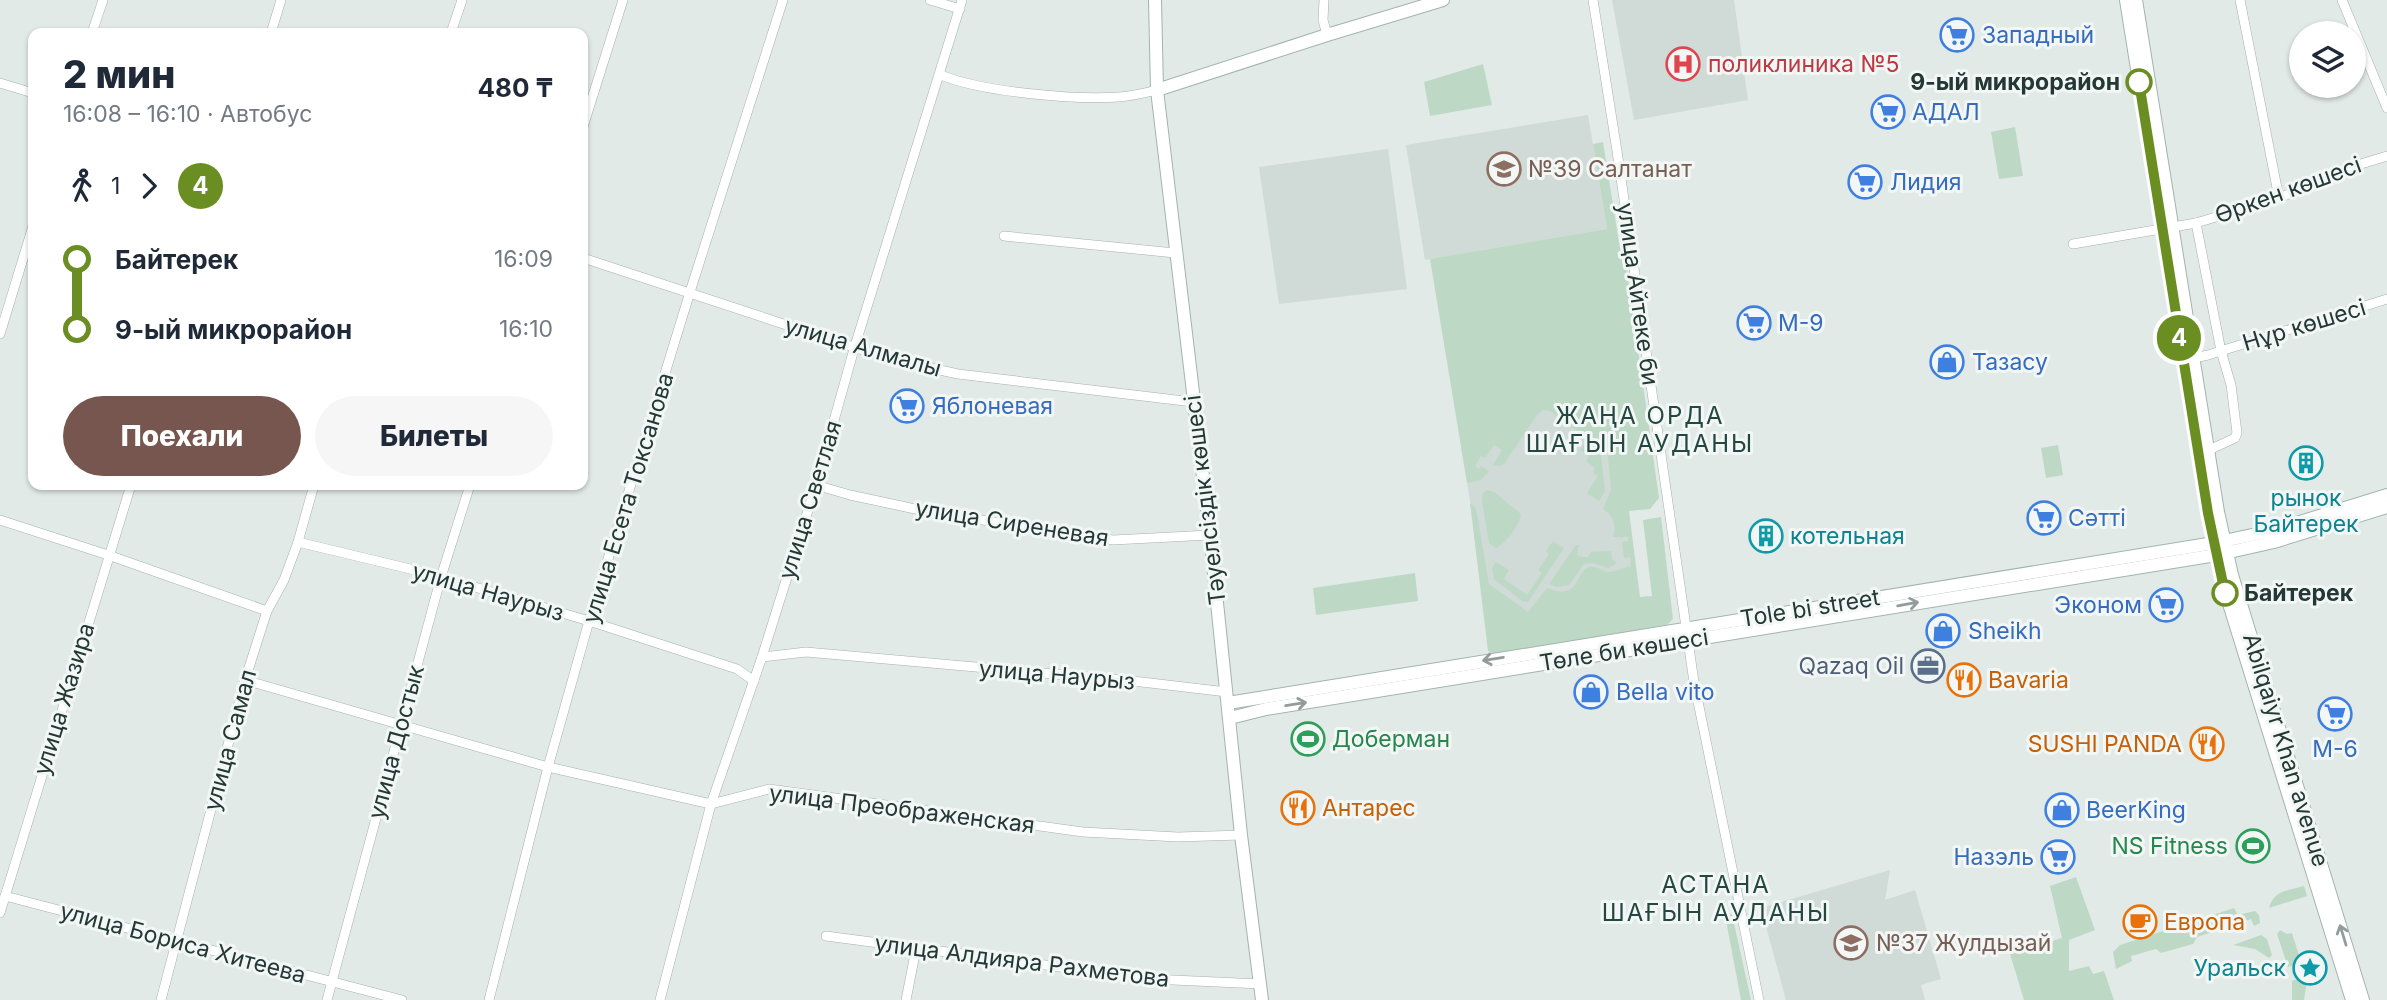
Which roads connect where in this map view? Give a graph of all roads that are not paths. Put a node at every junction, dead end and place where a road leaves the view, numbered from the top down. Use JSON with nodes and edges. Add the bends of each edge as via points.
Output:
{"nodes":[{"id":1,"x":103,"y":0,"type":"edge"},
{"id":2,"x":281,"y":0,"type":"edge"},
{"id":3,"x":462,"y":0,"type":"edge"},
{"id":4,"x":623,"y":0,"type":"edge"},
{"id":5,"x":783,"y":0,"type":"edge"},
{"id":6,"x":930,"y":0,"type":"edge"},
{"id":7,"x":1155,"y":0,"type":"edge"},
{"id":8,"x":1324,"y":0,"type":"edge"},
{"id":9,"x":1443,"y":0,"type":"edge"},
{"id":10,"x":1593,"y":0,"type":"edge"},
{"id":11,"x":2126,"y":0,"type":"edge"},
{"id":12,"x":2136,"y":0,"type":"edge"},
{"id":13,"x":2240,"y":0,"type":"edge"},
{"id":14,"x":2342,"y":0,"type":"edge"},
{"id":15,"x":961,"y":5,"type":"edge"},
{"id":16,"x":94,"y":28,"type":"edge"},
{"id":17,"x":273,"y":28,"type":"edge"},
{"id":18,"x":453,"y":28,"type":"edge"},
{"id":19,"x":1327,"y":35,"type":"junction"},
{"id":20,"x":940,"y":75,"type":"junction"},
{"id":21,"x":0,"y":83,"type":"edge"},
{"id":22,"x":1157,"y":90,"type":"junction"},
{"id":23,"x":28,"y":91,"type":"edge"},
{"id":24,"x":2387,"y":108,"type":"edge"},
{"id":25,"x":588,"y":111,"type":"edge"},
{"id":26,"x":2387,"y":156,"type":"edge"},
{"id":27,"x":2278,"y":198,"type":"junction"},
{"id":28,"x":2196,"y":223,"type":"junction"},
{"id":29,"x":2167,"y":228,"type":"junction"},
{"id":30,"x":1004,"y":236,"type":"dead end"},
{"id":31,"x":28,"y":242,"type":"edge"},
{"id":32,"x":2073,"y":244,"type":"dead end"},
{"id":33,"x":1175,"y":253,"type":"junction"},
{"id":34,"x":588,"y":260,"type":"edge"},
{"id":35,"x":690,"y":292,"type":"junction"},
{"id":36,"x":2387,"y":299,"type":"edge"},
{"id":37,"x":0,"y":334,"type":"edge"},
{"id":38,"x":854,"y":349,"type":"junction"},
{"id":39,"x":2181,"y":350,"type":"junction"},
{"id":40,"x":2221,"y":351,"type":"junction"},
{"id":41,"x":2194,"y":358,"type":"junction"},
{"id":42,"x":1193,"y":402,"type":"junction"},
{"id":43,"x":2208,"y":450,"type":"junction"},
{"id":44,"x":816,"y":485,"type":"junction"},
{"id":45,"x":129,"y":490,"type":"edge"},
{"id":46,"x":313,"y":490,"type":"edge"},
{"id":47,"x":468,"y":490,"type":"edge"},
{"id":48,"x":2387,"y":495,"type":"edge"},
{"id":49,"x":2387,"y":507,"type":"edge"},
{"id":50,"x":0,"y":520,"type":"edge"},
{"id":51,"x":1210,"y":535,"type":"junction"},
{"id":52,"x":298,"y":542,"type":"junction"},
{"id":53,"x":2220,"y":548,"type":"junction"},
{"id":54,"x":108,"y":555,"type":"junction"},
{"id":55,"x":441,"y":578,"type":"junction"},
{"id":56,"x":267,"y":611,"type":"junction"},
{"id":57,"x":589,"y":621,"type":"junction"},
{"id":58,"x":1687,"y":634,"type":"junction"},
{"id":59,"x":762,"y":657,"type":"junction"},
{"id":60,"x":245,"y":680,"type":"junction"},
{"id":61,"x":754,"y":681,"type":"junction"},
{"id":62,"x":1227,"y":698,"type":"junction"},
{"id":63,"x":1230,"y":718,"type":"junction"},
{"id":64,"x":401,"y":724,"type":"junction"},
{"id":65,"x":548,"y":767,"type":"junction"},
{"id":66,"x":711,"y":804,"type":"junction"},
{"id":67,"x":1241,"y":835,"type":"junction"},
{"id":68,"x":5,"y":896,"type":"junction"},
{"id":69,"x":0,"y":913,"type":"edge"},
{"id":70,"x":825,"y":936,"type":"dead end"},
{"id":71,"x":175,"y":941,"type":"junction"},
{"id":72,"x":916,"y":949,"type":"junction"},
{"id":73,"x":331,"y":982,"type":"junction"},
{"id":74,"x":1261,"y":984,"type":"junction"},
{"id":75,"x":161,"y":1000,"type":"edge"},
{"id":76,"x":327,"y":1000,"type":"edge"},
{"id":77,"x":402,"y":1000,"type":"edge"},
{"id":78,"x":489,"y":1000,"type":"edge"},
{"id":79,"x":660,"y":1000,"type":"edge"},
{"id":80,"x":906,"y":1000,"type":"edge"},
{"id":81,"x":1262,"y":1000,"type":"edge"},
{"id":82,"x":1759,"y":1000,"type":"edge"},
{"id":83,"x":2352,"y":1000,"type":"edge"},
{"id":84,"x":2363,"y":1000,"type":"edge"}],
"edges":[{"from":1,"to":16,"type":"street"},
{"from":2,"to":17,"type":"street"},
{"from":3,"to":18,"type":"street"},
{"from":4,"to":25,"type":"street"},
{"from":5,"to":35,"type":"street","name":"улица Есета Токсанова"},
{"from":6,"to":15,"type":"street"},
{"from":7,"to":22,"type":"main road","name":"Тәуелсіздік көшесі"},
{"from":8,"to":19,"type":"street"},
{"from":9,"to":19,"type":"main road"},
{"from":10,"to":58,"type":"street","name":"улица Айтеке би"},
{"from":11,"to":29,"type":"main road","name":"Abilqaiyr Khan avenue"},
{"from":12,"to":29,"type":"main road","name":"Abilqaiyr Khan avenue"},
{"from":13,"to":27,"type":"street"},
{"from":14,"to":24,"type":"street"},
{"from":15,"to":20,"type":"street","name":"улица Светлая"},
{"from":19,"to":22,"type":"main road"},
{"from":20,"to":22,"type":"street","via":[[960,83],[1052,96],[1120,97]]},
{"from":20,"to":38,"type":"street","name":"улица Светлая"},
{"from":21,"to":23,"type":"street"},
{"from":22,"to":33,"type":"main road","name":"Тәуелсіздік көшесі"},
{"from":26,"to":27,"type":"street","name":"Өркен көшесі","via":[[2338,171]]},
{"from":27,"to":28,"type":"street","name":"Өркен көшесі"},
{"from":28,"to":29,"type":"street","name":"Өркен көшесі"},
{"from":28,"to":40,"type":"street"},
{"from":29,"to":32,"type":"street","name":"Өркен көшесі"},
{"from":29,"to":39,"type":"main road","name":"Abilqaiyr Khan avenue"},
{"from":29,"to":41,"type":"main road","name":"Abilqaiyr Khan avenue"},
{"from":30,"to":33,"type":"street"},
{"from":31,"to":37,"type":"street"},
{"from":33,"to":42,"type":"main road","name":"Тәуелсіздік көшесі"},
{"from":34,"to":35,"type":"street","name":"улица Алмалы"},
{"from":35,"to":38,"type":"street","name":"улица Алмалы"},
{"from":35,"to":57,"type":"street","name":"улица Есета Токсанова"},
{"from":36,"to":40,"type":"street","name":"Нұр көшесі"},
{"from":38,"to":42,"type":"street","name":"улица Алмалы","via":[[958,374]]},
{"from":38,"to":44,"type":"street","name":"улица Светлая"},
{"from":39,"to":41,"type":"street"},
{"from":39,"to":53,"type":"main road","name":"Abilqaiyr Khan avenue"},
{"from":40,"to":41,"type":"street","name":"Нұр көшесі"},
{"from":40,"to":43,"type":"street","via":[[2237,433]]},
{"from":41,"to":43,"type":"main road","name":"Abilqaiyr Khan avenue"},
{"from":42,"to":51,"type":"main road","name":"Тәуелсіздік көшесі"},
{"from":43,"to":53,"type":"main road","name":"Abilqaiyr Khan avenue"},
{"from":44,"to":51,"type":"street","name":"улица Сиреневая","via":[[929,512],[1113,540]]},
{"from":44,"to":59,"type":"street","name":"улица Светлая"},
{"from":45,"to":54,"type":"street","name":"улица Жазира"},
{"from":46,"to":52,"type":"street","name":"улица Самал"},
{"from":47,"to":55,"type":"street","name":"улица Достык"},
{"from":48,"to":53,"type":"main road"},
{"from":49,"to":53,"type":"main road","via":[[2274,542]]},
{"from":50,"to":54,"type":"street"},
{"from":51,"to":62,"type":"main road","name":"Тәуелсіздік көшесі"},
{"from":52,"to":55,"type":"street","name":"улица Наурыз"},
{"from":52,"to":56,"type":"street","name":"улица Самал"},
{"from":53,"to":58,"type":"main road","name":"Төле би көшесі"},
{"from":53,"to":83,"type":"main road","name":"Abilqaiyr Khan avenue","via":[[2239,641]]},
{"from":84,"to":53,"type":"main road","name":"Abilqaiyr Khan avenue","one_way":true},
{"from":54,"to":56,"type":"street"},
{"from":54,"to":68,"type":"street","name":"улица Жазира"},
{"from":55,"to":57,"type":"street","name":"улица Наурыз"},
{"from":55,"to":64,"type":"street","name":"улица Достык"},
{"from":56,"to":60,"type":"street","name":"улица Самал"},
{"from":57,"to":61,"type":"street","name":"улица Наурыз","via":[[737,669]]},
{"from":57,"to":65,"type":"street","name":"улица Есета Токсанова"},
{"from":58,"to":62,"type":"main road","one_way":true},
{"from":63,"to":58,"type":"main road","name":"Төле би көшесі","one_way":true},
{"from":58,"to":82,"type":"street","name":"улица Айтеке би"},
{"from":59,"to":61,"type":"street","name":"улица Светлая"},
{"from":59,"to":62,"type":"street","name":"улица Наурыз","via":[[806,652],[1133,681]]},
{"from":60,"to":64,"type":"street","name":"улица Преображенская"},
{"from":60,"to":71,"type":"street","name":"улица Самал"},
{"from":61,"to":66,"type":"street","name":"улица Светлая"},
{"from":62,"to":63,"type":"main road","name":"Тәуелсіздік көшесі"},
{"from":63,"to":67,"type":"main road","name":"Тәуелсіздік көшесі"},
{"from":64,"to":65,"type":"street","name":"улица Преображенская"},
{"from":64,"to":73,"type":"street","name":"улица Достык"},
{"from":65,"to":66,"type":"street","name":"улица Преображенская"},
{"from":65,"to":78,"type":"street","name":"улица Есета Токсанова"},
{"from":66,"to":67,"type":"street","name":"улица Преображенская","via":[[769,789],[1083,832]]},
{"from":66,"to":79,"type":"street","name":"улица Светлая"},
{"from":67,"to":74,"type":"main road","name":"Тәуелсіздік көшесі"},
{"from":68,"to":69,"type":"street","name":"улица Жазира"},
{"from":68,"to":71,"type":"street","name":"улица Бориса Хитеева"},
{"from":70,"to":72,"type":"street","name":"улица Алдияра Рахметова"},
{"from":71,"to":73,"type":"street","name":"улица Бориса Хитеева"},
{"from":71,"to":75,"type":"street","name":"улица Самал"},
{"from":72,"to":74,"type":"street","name":"улица Алдияра Рахметова","via":[[1152,979]]},
{"from":72,"to":80,"type":"street"},
{"from":73,"to":76,"type":"street","name":"улица Достык"},
{"from":73,"to":77,"type":"street","name":"улица Бориса Хитеева"},
{"from":74,"to":81,"type":"main road","name":"Тәуелсіздік көшесі"}]}
